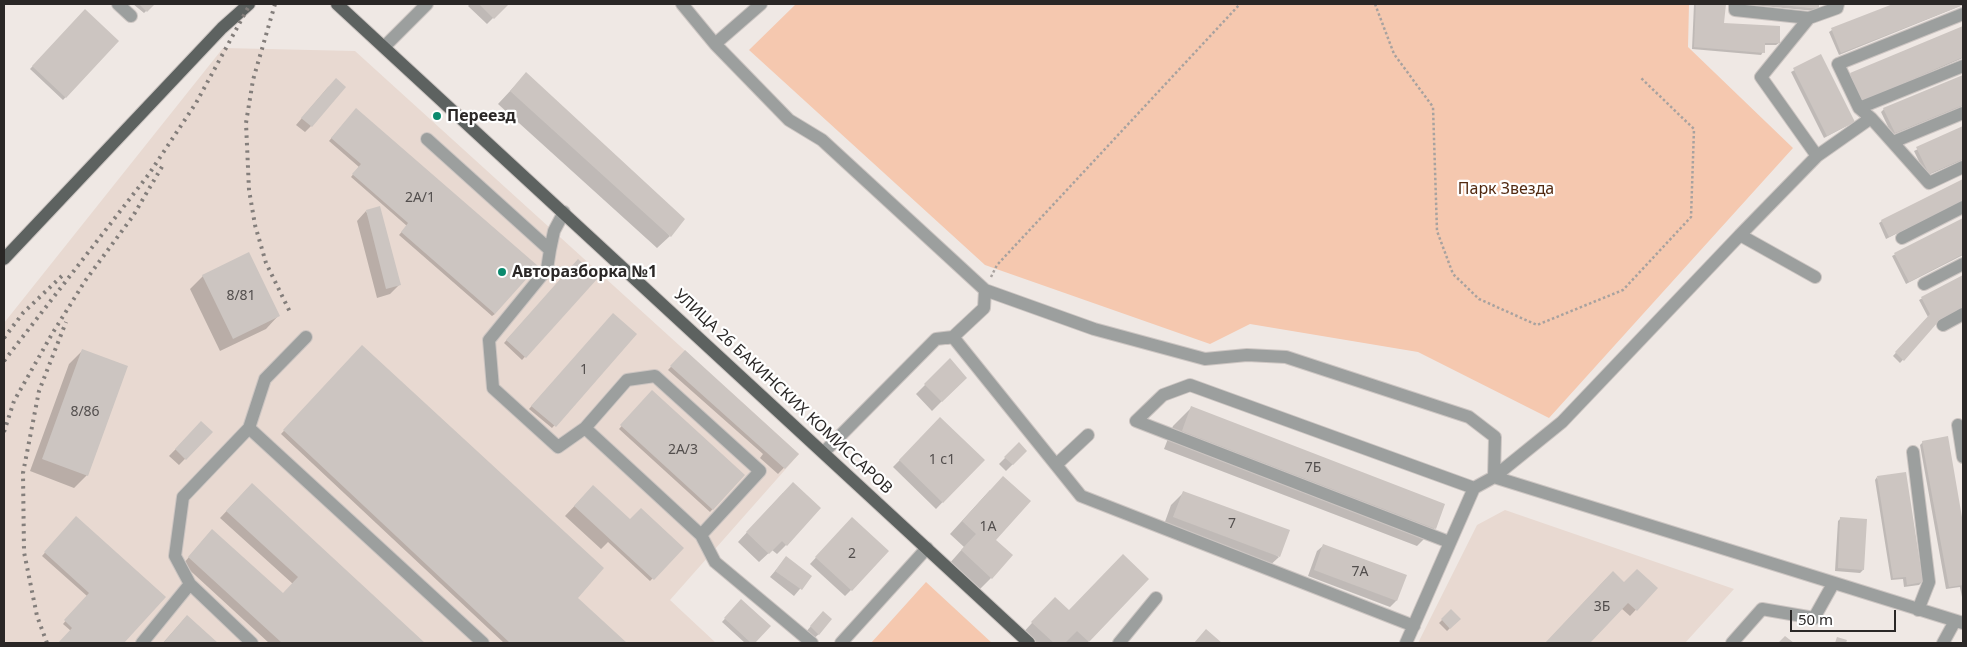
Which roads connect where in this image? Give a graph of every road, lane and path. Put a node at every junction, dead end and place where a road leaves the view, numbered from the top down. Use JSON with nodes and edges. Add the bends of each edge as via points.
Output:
{"nodes":[{"id":1,"x":118,"y":4,"type":"edge"},
{"id":2,"x":234,"y":4,"type":"edge"},
{"id":3,"x":249,"y":4,"type":"edge"},
{"id":4,"x":337,"y":4,"type":"edge"},
{"id":5,"x":427,"y":4,"type":"edge"},
{"id":6,"x":682,"y":4,"type":"edge"},
{"id":7,"x":761,"y":4,"type":"edge"},
{"id":8,"x":1240,"y":4,"type":"edge"},
{"id":9,"x":1375,"y":4,"type":"edge"},
{"id":10,"x":1735,"y":4,"type":"edge"},
{"id":11,"x":1838,"y":4,"type":"edge"},
{"id":12,"x":1963,"y":14,"type":"edge"},
{"id":13,"x":131,"y":16,"type":"dead end"},
{"id":14,"x":1809,"y":18,"type":"junction"},
{"id":15,"x":222,"y":28,"type":"junction"},
{"id":16,"x":715,"y":44,"type":"junction"},
{"id":17,"x":384,"y":47,"type":"junction"},
{"id":18,"x":1963,"y":66,"type":"edge"},
{"id":19,"x":1640,"y":77,"type":"dead end"},
{"id":20,"x":1860,"y":108,"type":"junction"},
{"id":21,"x":1963,"y":113,"type":"edge"},
{"id":22,"x":1871,"y":118,"type":"junction"},
{"id":23,"x":427,"y":139,"type":"dead end"},
{"id":24,"x":1894,"y":142,"type":"junction"},
{"id":25,"x":1817,"y":156,"type":"junction"},
{"id":26,"x":1963,"y":168,"type":"edge"},
{"id":27,"x":1963,"y":207,"type":"edge"},
{"id":28,"x":564,"y":212,"type":"junction"},
{"id":29,"x":1740,"y":234,"type":"junction"},
{"id":30,"x":1902,"y":238,"type":"dead end"},
{"id":31,"x":550,"y":250,"type":"junction"},
{"id":32,"x":4,"y":259,"type":"edge"},
{"id":33,"x":1963,"y":264,"type":"edge"},
{"id":34,"x":1816,"y":277,"type":"dead end"},
{"id":35,"x":1924,"y":284,"type":"dead end"},
{"id":36,"x":985,"y":290,"type":"junction"},
{"id":37,"x":1963,"y":314,"type":"edge"},
{"id":38,"x":1943,"y":325,"type":"dead end"},
{"id":39,"x":306,"y":337,"type":"dead end"},
{"id":40,"x":953,"y":337,"type":"junction"},
{"id":41,"x":1958,"y":424,"type":"dead end"},
{"id":42,"x":249,"y":428,"type":"junction"},
{"id":43,"x":585,"y":428,"type":"junction"},
{"id":44,"x":1088,"y":435,"type":"dead end"},
{"id":45,"x":824,"y":452,"type":"junction"},
{"id":46,"x":1913,"y":452,"type":"dead end"},
{"id":47,"x":1963,"y":457,"type":"edge"},
{"id":48,"x":1057,"y":464,"type":"junction"},
{"id":49,"x":1494,"y":477,"type":"junction"},
{"id":50,"x":1474,"y":488,"type":"junction"},
{"id":51,"x":701,"y":535,"type":"junction"},
{"id":52,"x":1449,"y":542,"type":"junction"},
{"id":53,"x":927,"y":548,"type":"junction"},
{"id":54,"x":190,"y":584,"type":"junction"},
{"id":55,"x":1832,"y":584,"type":"junction"},
{"id":56,"x":1156,"y":598,"type":"dead end"},
{"id":57,"x":1918,"y":610,"type":"junction"},
{"id":58,"x":1959,"y":622,"type":"edge"},
{"id":59,"x":1414,"y":626,"type":"junction"},
{"id":60,"x":142,"y":643,"type":"edge"},
{"id":61,"x":252,"y":643,"type":"edge"},
{"id":62,"x":483,"y":643,"type":"edge"},
{"id":63,"x":812,"y":643,"type":"edge"},
{"id":64,"x":841,"y":643,"type":"edge"},
{"id":65,"x":1029,"y":643,"type":"edge"},
{"id":66,"x":1119,"y":643,"type":"edge"},
{"id":67,"x":1406,"y":643,"type":"edge"},
{"id":68,"x":1732,"y":643,"type":"edge"},
{"id":69,"x":1943,"y":643,"type":"edge"}],
"edges":[{"from":1,"to":13,"type":"street"},
{"from":2,"to":15,"type":"main road"},
{"from":3,"to":15,"type":"main road"},
{"from":4,"to":17,"type":"main road","name":"УЛИЦА 26 БАКИНСКИХ КОМИССАРОВ"},
{"from":5,"to":17,"type":"street"},
{"from":6,"to":16,"type":"street"},
{"from":7,"to":16,"type":"street"},
{"from":8,"to":36,"type":"path","via":[[998,265]]},
{"from":9,"to":19,"type":"path","via":[[1394,54],[1433,107],[1437,230],[1453,274],[1479,299],[1537,324],[1623,290],[1691,217],[1694,129]]},
{"from":10,"to":14,"type":"street","via":[[1735,10]]},
{"from":11,"to":14,"type":"street","via":[[1837,8]]},
{"from":12,"to":20,"type":"street","via":[[1838,64]]},
{"from":14,"to":25,"type":"street","via":[[1761,77]]},
{"from":15,"to":32,"type":"main road"},
{"from":16,"to":36,"type":"street","via":[[789,120],[822,140]]},
{"from":17,"to":28,"type":"main road","name":"УЛИЦА 26 БАКИНСКИХ КОМИССАРОВ"},
{"from":18,"to":20,"type":"street"},
{"from":20,"to":22,"type":"street"},
{"from":21,"to":24,"type":"street"},
{"from":22,"to":24,"type":"street"},
{"from":22,"to":25,"type":"street"},
{"from":23,"to":31,"type":"street"},
{"from":24,"to":26,"type":"street","via":[[1929,183]]},
{"from":25,"to":29,"type":"street"},
{"from":27,"to":30,"type":"street"},
{"from":28,"to":31,"type":"street","via":[[554,231]]},
{"from":28,"to":45,"type":"main road","name":"УЛИЦА 26 БАКИНСКИХ КОМИССАРОВ"},
{"from":29,"to":34,"type":"street"},
{"from":29,"to":49,"type":"street","via":[[1562,422]]},
{"from":31,"to":43,"type":"street","via":[[547,269],[489,340],[493,388],[558,446]]},
{"from":33,"to":35,"type":"street"},
{"from":36,"to":40,"type":"street","via":[[984,308]]},
{"from":36,"to":49,"type":"street","via":[[1094,329],[1206,359],[1247,355],[1286,357],[1469,417],[1496,437]]},
{"from":37,"to":38,"type":"street"},
{"from":39,"to":42,"type":"street","via":[[265,379]]},
{"from":40,"to":45,"type":"street","via":[[936,339]]},
{"from":40,"to":48,"type":"street"},
{"from":41,"to":47,"type":"street"},
{"from":42,"to":54,"type":"street","via":[[183,497],[175,556]]},
{"from":42,"to":62,"type":"street"},
{"from":43,"to":51,"type":"street"},
{"from":43,"to":51,"type":"street","via":[[627,380],[655,376],[760,471]]},
{"from":44,"to":48,"type":"street"},
{"from":45,"to":53,"type":"main road","name":"УЛИЦА 26 БАКИНСКИХ КОМИССАРОВ"},
{"from":46,"to":57,"type":"street","via":[[1929,582]]},
{"from":48,"to":59,"type":"street","via":[[1081,496]]},
{"from":49,"to":50,"type":"street"},
{"from":49,"to":55,"type":"street"},
{"from":50,"to":52,"type":"street"},
{"from":50,"to":52,"type":"street","via":[[1190,386],[1163,395],[1136,421]]},
{"from":51,"to":63,"type":"street","via":[[715,562]]},
{"from":52,"to":59,"type":"street"},
{"from":53,"to":64,"type":"street"},
{"from":53,"to":65,"type":"main road","name":"УЛИЦА 26 БАКИНСКИХ КОМИССАРОВ"},
{"from":54,"to":60,"type":"street"},
{"from":54,"to":61,"type":"street"},
{"from":55,"to":57,"type":"street"},
{"from":55,"to":68,"type":"street","via":[[1814,618],[1762,609]]},
{"from":56,"to":66,"type":"street"},
{"from":57,"to":58,"type":"street"},
{"from":58,"to":69,"type":"street"},
{"from":59,"to":67,"type":"street"}]}
